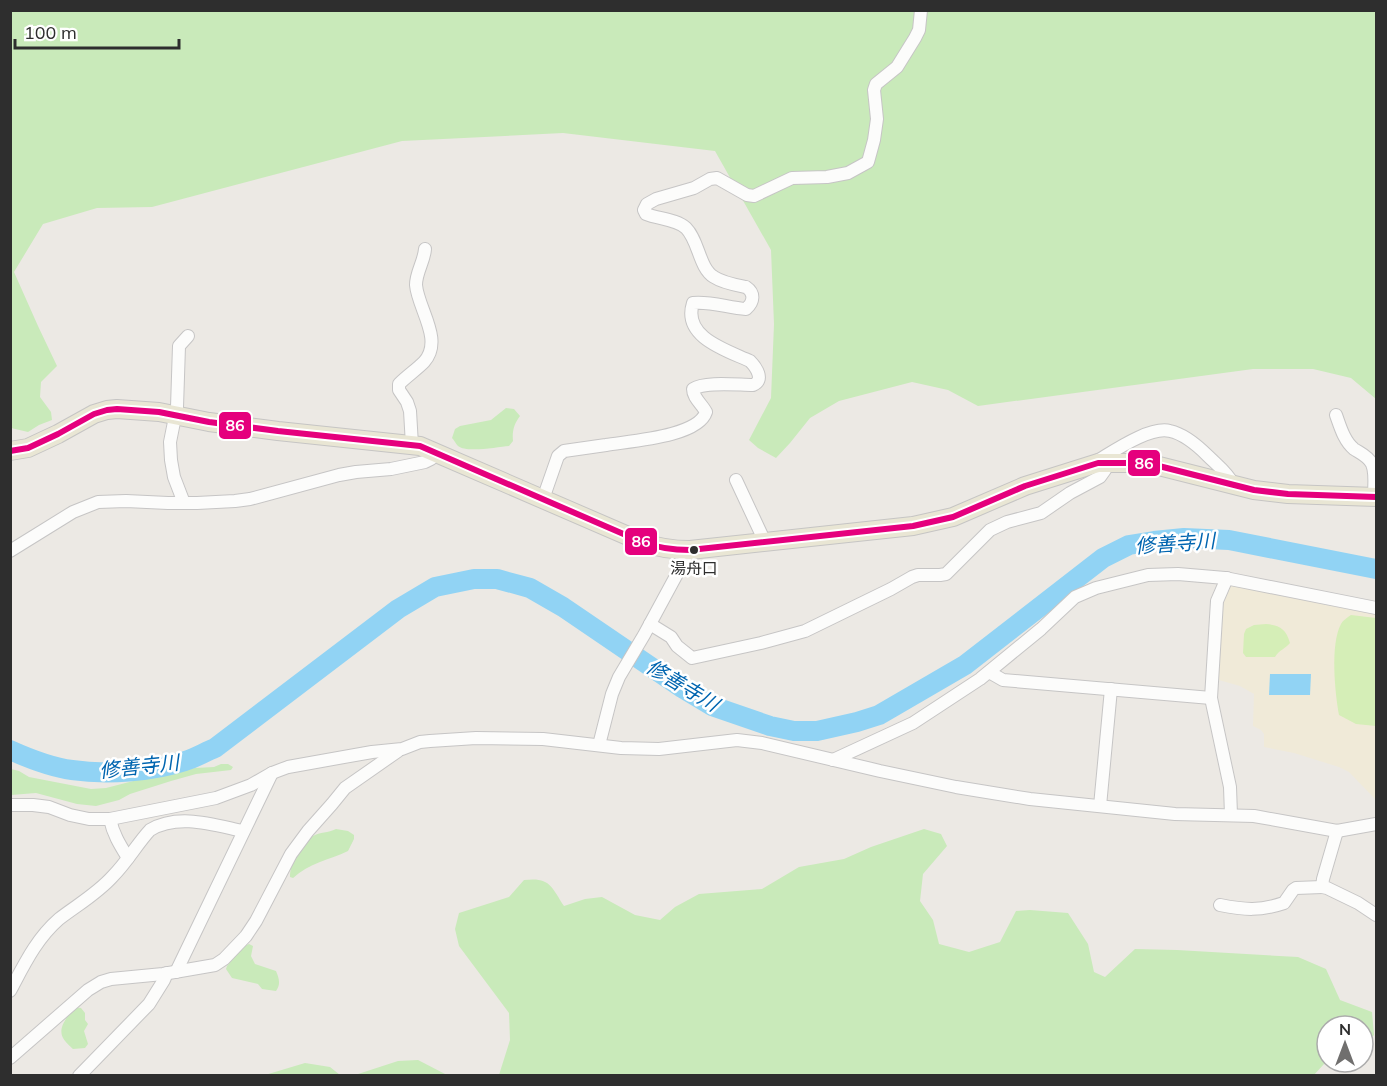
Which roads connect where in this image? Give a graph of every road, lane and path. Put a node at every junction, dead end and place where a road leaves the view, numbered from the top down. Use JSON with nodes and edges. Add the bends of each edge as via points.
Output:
{"nodes":[{"id":1,"x":921,"y":10,"type":"edge"},
{"id":2,"x":424,"y":249,"type":"dead end"},
{"id":3,"x":188,"y":336,"type":"dead end"},
{"id":4,"x":175,"y":415,"type":"junction"},
{"id":5,"x":1336,"y":415,"type":"dead end"},
{"id":6,"x":412,"y":445,"type":"junction"},
{"id":7,"x":10,"y":451,"type":"edge"},
{"id":8,"x":436,"y":452,"type":"junction"},
{"id":9,"x":1101,"y":463,"type":"junction"},
{"id":10,"x":736,"y":480,"type":"dead end"},
{"id":11,"x":1233,"y":484,"type":"junction"},
{"id":12,"x":1375,"y":497,"type":"edge"},
{"id":13,"x":543,"y":499,"type":"junction"},
{"id":14,"x":184,"y":503,"type":"junction"},
{"id":15,"x":765,"y":542,"type":"junction"},
{"id":16,"x":10,"y":550,"type":"edge"},
{"id":17,"x":690,"y":550,"type":"junction"},
{"id":18,"x":1227,"y":578,"type":"junction"},
{"id":19,"x":1377,"y":608,"type":"edge"},
{"id":20,"x":647,"y":630,"type":"junction"},
{"id":21,"x":989,"y":672,"type":"junction"},
{"id":22,"x":1111,"y":690,"type":"junction"},
{"id":23,"x":1211,"y":698,"type":"junction"},
{"id":24,"x":599,"y":745,"type":"junction"},
{"id":25,"x":402,"y":749,"type":"junction"},
{"id":26,"x":833,"y":760,"type":"junction"},
{"id":27,"x":272,"y":773,"type":"junction"},
{"id":28,"x":10,"y":805,"type":"edge"},
{"id":29,"x":1100,"y":806,"type":"junction"},
{"id":30,"x":1231,"y":815,"type":"junction"},
{"id":31,"x":110,"y":819,"type":"junction"},
{"id":32,"x":1377,"y":825,"type":"edge"},
{"id":33,"x":243,"y":831,"type":"junction"},
{"id":34,"x":1337,"y":831,"type":"junction"},
{"id":35,"x":128,"y":858,"type":"junction"},
{"id":36,"x":1322,"y":887,"type":"junction"},
{"id":37,"x":1220,"y":905,"type":"dead end"},
{"id":38,"x":1377,"y":915,"type":"edge"},
{"id":39,"x":171,"y":972,"type":"junction"},
{"id":40,"x":10,"y":991,"type":"edge"},
{"id":41,"x":11,"y":1054,"type":"edge"},
{"id":42,"x":79,"y":1076,"type":"edge"}],
"edges":[{"from":1,"to":13,"type":"street","via":[[915,38],[897,67],[876,84],[877,119],[868,162],[848,173],[792,178],[754,196],[717,178],[710,179],[647,204],[646,214],[684,227],[713,277],[750,290],[752,304],[746,309],[693,303],[691,320],[705,339],[750,361],[759,375],[758,383],[695,387],[693,393],[705,416],[679,432],[564,451],[558,456]]},
{"from":2,"to":6,"type":"street","via":[[416,288],[431,336],[430,350],[398,387],[409,405]]},
{"from":3,"to":4,"type":"street","via":[[180,346]]},
{"from":4,"to":6,"type":"main road"},
{"from":4,"to":7,"type":"main road","via":[[137,409],[107,410],[28,448]]},
{"from":4,"to":14,"type":"street","via":[[171,459]]},
{"from":5,"to":12,"type":"street","via":[[1349,444],[1372,464]]},
{"from":6,"to":8,"type":"main road"},
{"from":8,"to":13,"type":"main road"},
{"from":8,"to":14,"type":"street","via":[[425,462],[339,475],[250,499]]},
{"from":9,"to":11,"type":"main road","via":[[1147,463]]},
{"from":9,"to":11,"type":"street","via":[[1116,450],[1155,431],[1169,431],[1203,451]]},
{"from":9,"to":15,"type":"main road","via":[[1025,486],[953,517],[913,526]]},
{"from":9,"to":20,"type":"street","via":[[1105,470],[1100,477],[1041,513],[990,530],[946,573],[912,577],[806,631],[692,658],[671,637]]},
{"from":10,"to":15,"type":"street"},
{"from":11,"to":12,"type":"main road","via":[[1288,494]]},
{"from":13,"to":17,"type":"main road","via":[[655,547]]},
{"from":14,"to":16,"type":"street","via":[[98,502],[73,512]]},
{"from":15,"to":17,"type":"main road"},
{"from":17,"to":20,"type":"street"},
{"from":18,"to":19,"type":"street"},
{"from":18,"to":21,"type":"street","via":[[1148,575],[1096,588],[1075,597]]},
{"from":18,"to":23,"type":"street","via":[[1217,602]]},
{"from":20,"to":24,"type":"street","via":[[619,677]]},
{"from":21,"to":22,"type":"street","via":[[1003,680]]},
{"from":21,"to":26,"type":"street","via":[[914,723]]},
{"from":22,"to":23,"type":"street"},
{"from":22,"to":29,"type":"street"},
{"from":23,"to":30,"type":"street","via":[[1230,787]]},
{"from":24,"to":25,"type":"street","via":[[476,738],[420,742]]},
{"from":24,"to":26,"type":"street","via":[[659,749],[737,740]]},
{"from":25,"to":27,"type":"street","via":[[315,762]]},
{"from":25,"to":39,"type":"street","via":[[345,788],[308,831],[256,921],[232,951],[215,965]]},
{"from":26,"to":29,"type":"street","via":[[1030,800]]},
{"from":27,"to":31,"type":"street","via":[[216,798]]},
{"from":27,"to":33,"type":"street"},
{"from":28,"to":31,"type":"street","via":[[49,807],[89,819]]},
{"from":29,"to":30,"type":"street"},
{"from":30,"to":34,"type":"street"},
{"from":31,"to":35,"type":"street"},
{"from":32,"to":34,"type":"street"},
{"from":33,"to":35,"type":"street","via":[[181,821],[165,824],[150,830]]},
{"from":33,"to":39,"type":"street"},
{"from":34,"to":36,"type":"street"},
{"from":35,"to":40,"type":"street","via":[[100,889],[46,932]]},
{"from":36,"to":37,"type":"street","via":[[1296,888],[1284,903],[1259,909]]},
{"from":36,"to":38,"type":"street"},
{"from":39,"to":41,"type":"street","via":[[101,982]]},
{"from":39,"to":42,"type":"street","via":[[148,1004]]}]}
